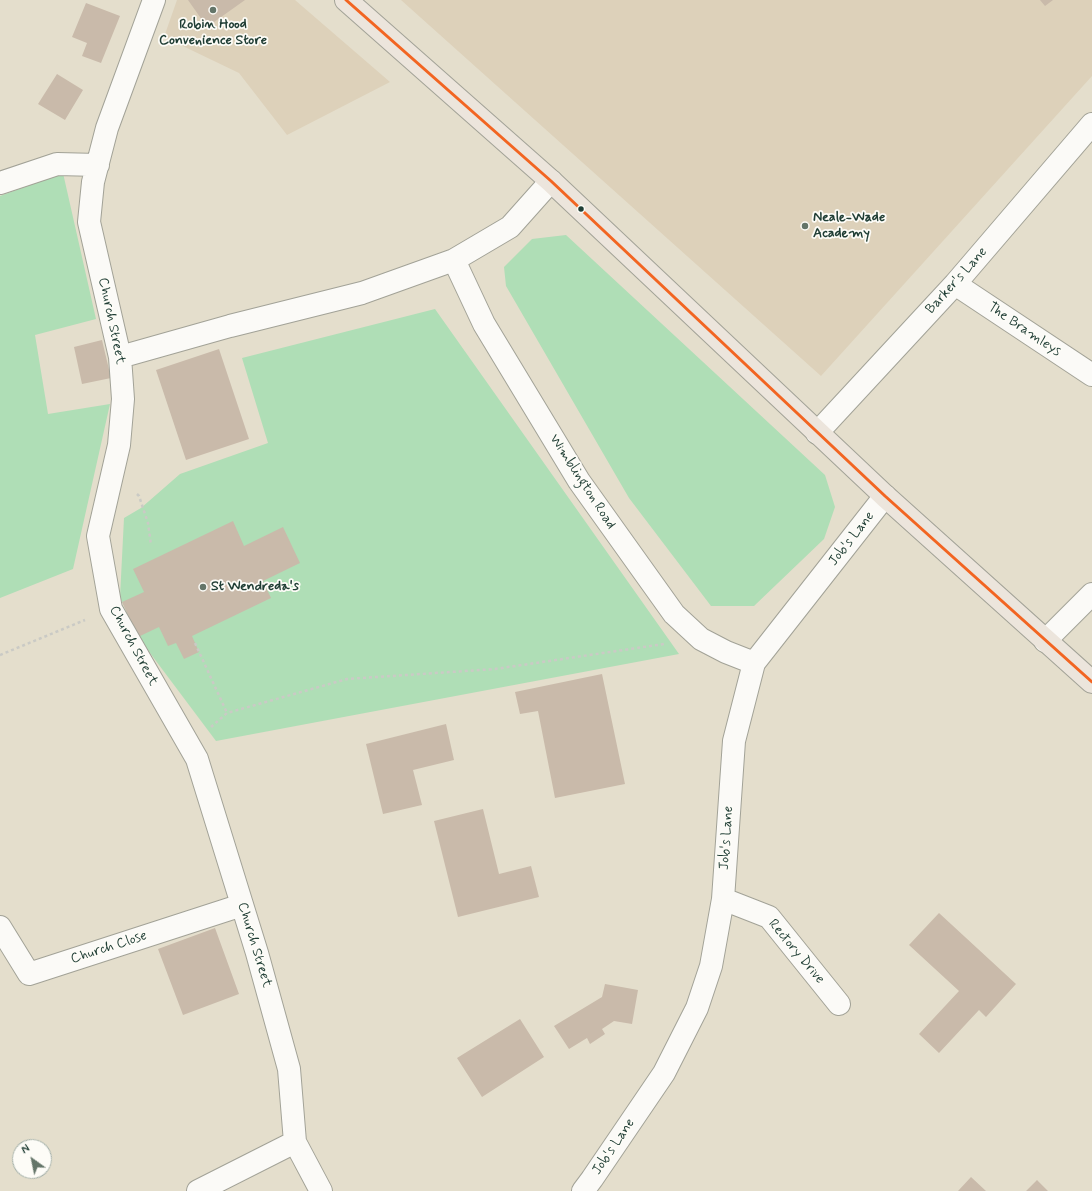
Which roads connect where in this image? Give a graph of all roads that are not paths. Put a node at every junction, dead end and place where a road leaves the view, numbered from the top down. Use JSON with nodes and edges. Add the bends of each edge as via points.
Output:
{"nodes":[{"id":1,"x":154,"y":0,"type":"edge"},
{"id":2,"x":346,"y":0,"type":"edge"},
{"id":3,"x":1092,"y":124,"type":"edge"},
{"id":4,"x":98,"y":165,"type":"junction"},
{"id":5,"x":551,"y":181,"type":"junction"},
{"id":6,"x":0,"y":183,"type":"edge"},
{"id":7,"x":454,"y":260,"type":"junction"},
{"id":8,"x":955,"y":284,"type":"junction"},
{"id":9,"x":120,"y":357,"type":"junction"},
{"id":10,"x":1092,"y":375,"type":"edge"},
{"id":11,"x":817,"y":432,"type":"junction"},
{"id":12,"x":886,"y":496,"type":"junction"},
{"id":13,"x":1092,"y":594,"type":"edge"},
{"id":14,"x":1045,"y":641,"type":"junction"},
{"id":15,"x":754,"y":663,"type":"junction"},
{"id":16,"x":1092,"y":682,"type":"edge"},
{"id":17,"x":723,"y":899,"type":"junction"},
{"id":18,"x":242,"y":905,"type":"junction"},
{"id":19,"x":0,"y":927,"type":"edge"},
{"id":20,"x":839,"y":1004,"type":"dead end"},
{"id":21,"x":295,"y":1142,"type":"junction"},
{"id":22,"x":198,"y":1191,"type":"edge"},
{"id":23,"x":321,"y":1191,"type":"edge"},
{"id":24,"x":582,"y":1191,"type":"edge"}],
"edges":[{"from":1,"to":4,"type":"street","name":"Church Street","via":[[107,128]]},
{"from":2,"to":5,"type":"main road"},
{"from":3,"to":8,"type":"street","name":"Barker's Lane"},
{"from":4,"to":6,"type":"street","via":[[57,164]]},
{"from":4,"to":9,"type":"street","name":"Church Street","via":[[93,182],[89,222]]},
{"from":5,"to":7,"type":"street","via":[[510,227]]},
{"from":5,"to":11,"type":"main road"},
{"from":7,"to":9,"type":"street","via":[[362,293]]},
{"from":7,"to":15,"type":"street","name":"Wimblington Road","via":[[484,324],[579,481],[674,614],[702,639]]},
{"from":8,"to":10,"type":"street","name":"The Bramleys"},
{"from":8,"to":11,"type":"street","name":"Barker's Lane"},
{"from":9,"to":18,"type":"street","name":"Church Street","via":[[124,399],[119,445],[98,536],[111,609],[197,758]]},
{"from":11,"to":12,"type":"main road"},
{"from":12,"to":14,"type":"main road"},
{"from":12,"to":15,"type":"street","name":"Job's Lane"},
{"from":13,"to":14,"type":"street"},
{"from":14,"to":16,"type":"main road"},
{"from":15,"to":17,"type":"street","name":"Job's Lane","via":[[734,741]]},
{"from":17,"to":20,"type":"street","name":"Rectory Drive","via":[[769,917]]},
{"from":17,"to":24,"type":"street","name":"Job's Lane","via":[[711,966],[698,1008],[664,1073]]},
{"from":18,"to":19,"type":"street","name":"Church Close","via":[[29,974]]},
{"from":18,"to":21,"type":"street","name":"Church Street","via":[[289,1069]]},
{"from":21,"to":22,"type":"street"},
{"from":21,"to":23,"type":"street"}]}
